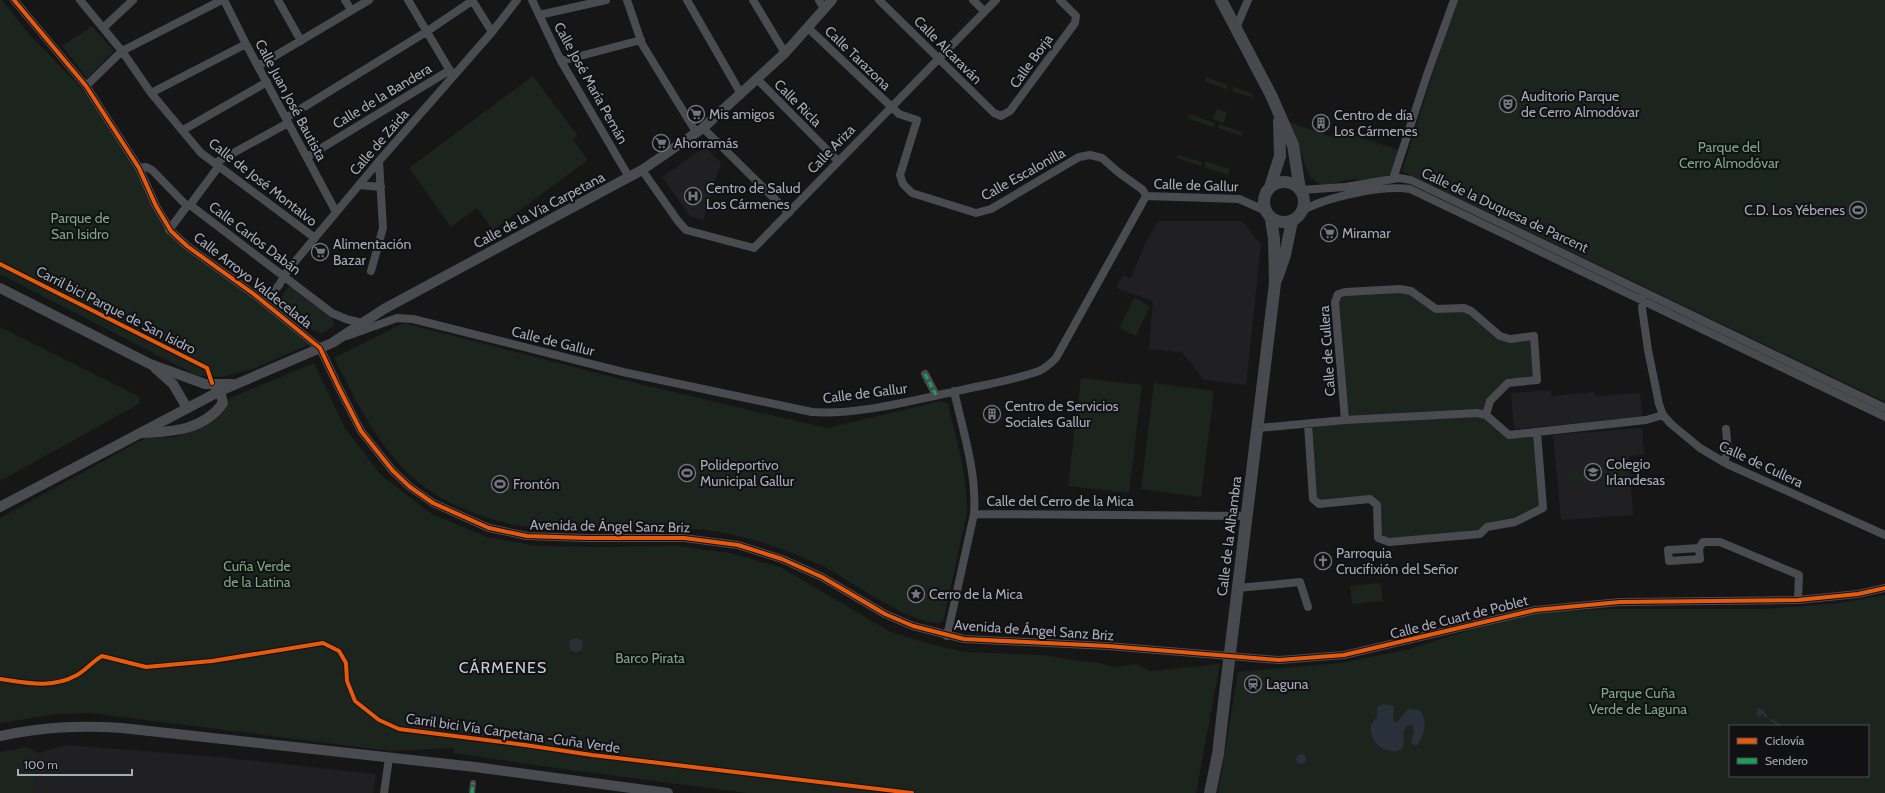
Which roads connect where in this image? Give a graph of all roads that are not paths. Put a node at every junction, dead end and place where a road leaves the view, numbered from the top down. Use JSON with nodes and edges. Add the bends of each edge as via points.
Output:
{"nodes":[{"id":1,"x":14,"y":0,"type":"edge"},
{"id":2,"x":80,"y":0,"type":"edge"},
{"id":3,"x":133,"y":0,"type":"edge"},
{"id":4,"x":223,"y":0,"type":"edge"},
{"id":5,"x":278,"y":0,"type":"edge"},
{"id":6,"x":345,"y":0,"type":"edge"},
{"id":7,"x":369,"y":0,"type":"edge"},
{"id":8,"x":408,"y":0,"type":"edge"},
{"id":9,"x":472,"y":0,"type":"edge"},
{"id":10,"x":517,"y":0,"type":"edge"},
{"id":11,"x":532,"y":0,"type":"edge"},
{"id":12,"x":606,"y":0,"type":"edge"},
{"id":13,"x":627,"y":0,"type":"edge"},
{"id":14,"x":687,"y":0,"type":"edge"},
{"id":15,"x":753,"y":0,"type":"edge"},
{"id":16,"x":832,"y":0,"type":"edge"},
{"id":17,"x":879,"y":0,"type":"edge"},
{"id":18,"x":973,"y":0,"type":"edge"},
{"id":19,"x":996,"y":0,"type":"edge"},
{"id":20,"x":1060,"y":0,"type":"edge"},
{"id":21,"x":1221,"y":0,"type":"edge"},
{"id":22,"x":1248,"y":0,"type":"edge"},
{"id":23,"x":1454,"y":0,"type":"edge"},
{"id":24,"x":822,"y":4,"type":"edge"},
{"id":25,"x":351,"y":10,"type":"junction"},
{"id":26,"x":984,"y":11,"type":"junction"},
{"id":27,"x":538,"y":15,"type":"junction"},
{"id":28,"x":807,"y":27,"type":"junction"},
{"id":29,"x":103,"y":28,"type":"junction"},
{"id":30,"x":1236,"y":28,"type":"junction"},
{"id":31,"x":426,"y":32,"type":"junction"},
{"id":32,"x":492,"y":32,"type":"junction"},
{"id":33,"x":642,"y":40,"type":"junction"},
{"id":34,"x":301,"y":41,"type":"junction"},
{"id":35,"x":246,"y":44,"type":"junction"},
{"id":36,"x":122,"y":51,"type":"junction"},
{"id":37,"x":785,"y":53,"type":"junction"},
{"id":38,"x":939,"y":58,"type":"junction"},
{"id":39,"x":561,"y":61,"type":"junction"},
{"id":40,"x":258,"y":66,"type":"junction"},
{"id":41,"x":451,"y":73,"type":"junction"},
{"id":42,"x":757,"y":79,"type":"junction"},
{"id":43,"x":267,"y":82,"type":"junction"},
{"id":44,"x":86,"y":86,"type":"junction"},
{"id":45,"x":151,"y":93,"type":"junction"},
{"id":46,"x":741,"y":94,"type":"junction"},
{"id":47,"x":892,"y":107,"type":"junction"},
{"id":48,"x":1278,"y":112,"type":"junction"},
{"id":49,"x":1001,"y":116,"type":"joint"},
{"id":50,"x":287,"y":120,"type":"junction"},
{"id":51,"x":183,"y":130,"type":"junction"},
{"id":52,"x":700,"y":130,"type":"junction"},
{"id":53,"x":307,"y":157,"type":"junction"},
{"id":54,"x":379,"y":161,"type":"junction"},
{"id":55,"x":838,"y":161,"type":"junction"},
{"id":56,"x":217,"y":164,"type":"junction"},
{"id":57,"x":139,"y":168,"type":"junction"},
{"id":58,"x":642,"y":170,"type":"junction"},
{"id":59,"x":629,"y":178,"type":"junction"},
{"id":60,"x":1394,"y":179,"type":"junction"},
{"id":61,"x":359,"y":185,"type":"junction"},
{"id":62,"x":381,"y":187,"type":"junction"},
{"id":63,"x":1270,"y":187,"type":"junction"},
{"id":64,"x":1300,"y":190,"type":"junction"},
{"id":65,"x":1146,"y":196,"type":"junction"},
{"id":66,"x":189,"y":206,"type":"junction"},
{"id":67,"x":1302,"y":211,"type":"junction"},
{"id":68,"x":336,"y":212,"type":"junction"},
{"id":69,"x":789,"y":213,"type":"junction"},
{"id":70,"x":1267,"y":214,"type":"junction"},
{"id":71,"x":1292,"y":222,"type":"junction"},
{"id":72,"x":170,"y":230,"type":"junction"},
{"id":73,"x":315,"y":238,"type":"junction"},
{"id":74,"x":371,"y":271,"type":"dead end"},
{"id":75,"x":284,"y":275,"type":"junction"},
{"id":76,"x":1275,"y":283,"type":"junction"},
{"id":77,"x":0,"y":288,"type":"edge"},
{"id":78,"x":1643,"y":296,"type":"junction"},
{"id":79,"x":265,"y":303,"type":"junction"},
{"id":80,"x":362,"y":323,"type":"junction"},
{"id":81,"x":332,"y":343,"type":"junction"},
{"id":82,"x":320,"y":348,"type":"junction"},
{"id":83,"x":150,"y":364,"type":"junction"},
{"id":84,"x":925,"y":374,"type":"dead end"},
{"id":85,"x":205,"y":384,"type":"junction"},
{"id":86,"x":234,"y":384,"type":"junction"},
{"id":87,"x":220,"y":391,"type":"junction"},
{"id":88,"x":954,"y":391,"type":"junction"},
{"id":89,"x":936,"y":395,"type":"junction"},
{"id":90,"x":187,"y":408,"type":"junction"},
{"id":91,"x":1885,"y":408,"type":"edge"},
{"id":92,"x":1486,"y":415,"type":"junction"},
{"id":93,"x":1663,"y":415,"type":"junction"},
{"id":94,"x":1885,"y":417,"type":"edge"},
{"id":95,"x":1345,"y":420,"type":"junction"},
{"id":96,"x":1308,"y":424,"type":"junction"},
{"id":97,"x":1258,"y":428,"type":"junction"},
{"id":98,"x":1726,"y":429,"type":"dead end"},
{"id":99,"x":1537,"y":432,"type":"junction"},
{"id":100,"x":140,"y":433,"type":"junction"},
{"id":101,"x":1723,"y":462,"type":"junction"},
{"id":102,"x":0,"y":507,"type":"edge"},
{"id":103,"x":974,"y":514,"type":"junction"},
{"id":104,"x":1247,"y":516,"type":"junction"},
{"id":105,"x":1885,"y":535,"type":"edge"},
{"id":106,"x":1699,"y":548,"type":"dead end"},
{"id":107,"x":1238,"y":588,"type":"junction"},
{"id":108,"x":1885,"y":588,"type":"edge"},
{"id":109,"x":1798,"y":600,"type":"junction"},
{"id":110,"x":1308,"y":607,"type":"dead end"},
{"id":111,"x":947,"y":636,"type":"junction"},
{"id":112,"x":1230,"y":656,"type":"junction"},
{"id":113,"x":0,"y":736,"type":"edge"},
{"id":114,"x":389,"y":758,"type":"junction"},
{"id":115,"x":474,"y":783,"type":"dead end"},
{"id":116,"x":638,"y":791,"type":"edge"},
{"id":117,"x":384,"y":793,"type":"edge"},
{"id":118,"x":472,"y":793,"type":"edge"},
{"id":119,"x":668,"y":793,"type":"edge"},
{"id":120,"x":1210,"y":793,"type":"edge"}],
"edges":[{"from":1,"to":44,"type":"street"},
{"from":2,"to":29,"type":"street","name":"Calle de José Montalvo"},
{"from":3,"to":29,"type":"street"},
{"from":4,"to":35,"type":"street","name":"Calle Juan José Bautista"},
{"from":4,"to":36,"type":"street"},
{"from":5,"to":34,"type":"street"},
{"from":6,"to":25,"type":"street"},
{"from":7,"to":25,"type":"street"},
{"from":8,"to":31,"type":"street"},
{"from":9,"to":31,"type":"street"},
{"from":9,"to":32,"type":"street"},
{"from":10,"to":32,"type":"street","name":"Calle de Zaida"},
{"from":11,"to":27,"type":"street","name":"Calle José María Pemán"},
{"from":12,"to":27,"type":"street"},
{"from":13,"to":33,"type":"street"},
{"from":14,"to":46,"type":"street"},
{"from":15,"to":37,"type":"street"},
{"from":16,"to":24,"type":"street","name":"Calle de la Vía Carpetana"},
{"from":17,"to":38,"type":"street","name":"Calle Alcaraván"},
{"from":18,"to":26,"type":"street"},
{"from":19,"to":26,"type":"street","name":"Calle Ariza"},
{"from":20,"to":49,"type":"street","name":"Calle Borja","via":[[1076,16],[1075,23],[1038,75],[1010,110]]},
{"from":21,"to":30,"type":"main road"},
{"from":22,"to":30,"type":"street"},
{"from":23,"to":60,"type":"street"},
{"from":24,"to":28,"type":"street","name":"Calle de la Vía Carpetana"},
{"from":25,"to":34,"type":"street"},
{"from":26,"to":38,"type":"street","name":"Calle Ariza"},
{"from":27,"to":39,"type":"street","name":"Calle José María Pemán"},
{"from":28,"to":37,"type":"street","name":"Calle de la Vía Carpetana"},
{"from":28,"to":47,"type":"street","name":"Calle Tarazona"},
{"from":29,"to":36,"type":"street","name":"Calle de José Montalvo"},
{"from":30,"to":48,"type":"main road"},
{"from":31,"to":41,"type":"street"},
{"from":31,"to":50,"type":"street"},
{"from":32,"to":41,"type":"street","name":"Calle de Zaida"},
{"from":33,"to":39,"type":"street"},
{"from":33,"to":52,"type":"street"},
{"from":34,"to":40,"type":"street"},
{"from":35,"to":40,"type":"street","name":"Calle Juan José Bautista"},
{"from":35,"to":45,"type":"street"},
{"from":36,"to":44,"type":"street"},
{"from":36,"to":45,"type":"street","name":"Calle de José Montalvo"},
{"from":37,"to":42,"type":"street","name":"Calle de la Vía Carpetana"},
{"from":38,"to":47,"type":"street","name":"Calle Ariza"},
{"from":38,"to":49,"type":"street","name":"Calle Alcaraván","via":[[994,113]]},
{"from":39,"to":59,"type":"street","name":"Calle José María Pemán"},
{"from":40,"to":43,"type":"street","name":"Calle Juan José Bautista"},
{"from":41,"to":53,"type":"street","name":"Calle de la Bandera"},
{"from":41,"to":54,"type":"street","name":"Calle de Zaida"},
{"from":42,"to":46,"type":"street","name":"Calle de la Vía Carpetana"},
{"from":42,"to":55,"type":"street","name":"Calle Ricla"},
{"from":43,"to":50,"type":"street","name":"Calle Juan José Bautista"},
{"from":43,"to":51,"type":"street"},
{"from":44,"to":57,"type":"street"},
{"from":45,"to":51,"type":"street","name":"Calle de José Montalvo"},
{"from":46,"to":52,"type":"street","name":"Calle de la Vía Carpetana"},
{"from":47,"to":55,"type":"street","name":"Calle Ariza"},
{"from":47,"to":65,"type":"street","name":"Calle Escalonilla","via":[[899,114],[917,120],[900,175],[903,184],[912,193],[976,213],[992,209],[1079,157],[1090,155],[1102,158],[1143,190]]},
{"from":48,"to":63,"type":"main road","via":[[1280,156]]},
{"from":48,"to":64,"type":"main road","via":[[1293,145]]},
{"from":50,"to":53,"type":"street","name":"Calle Juan José Bautista"},
{"from":50,"to":56,"type":"street"},
{"from":51,"to":56,"type":"street","name":"Calle de José Montalvo","via":[[201,153]]},
{"from":52,"to":58,"type":"street","name":"Calle de la Vía Carpetana"},
{"from":52,"to":69,"type":"street"},
{"from":53,"to":68,"type":"street","name":"Calle Juan José Bautista"},
{"from":54,"to":61,"type":"street","name":"Calle de Zaida"},
{"from":54,"to":62,"type":"street"},
{"from":55,"to":69,"type":"street","name":"Calle Ariza"},
{"from":56,"to":66,"type":"street"},
{"from":56,"to":73,"type":"street","name":"Calle de José Montalvo"},
{"from":57,"to":66,"type":"street","name":"Calle Carlos Dabán","via":[[146,167],[152,170]]},
{"from":57,"to":72,"type":"street"},
{"from":58,"to":59,"type":"street","name":"Calle de la Vía Carpetana"},
{"from":58,"to":69,"type":"street","name":"Calle Ariza","via":[[686,230],[754,248]]},
{"from":59,"to":80,"type":"street","name":"Calle de la Vía Carpetana"},
{"from":60,"to":64,"type":"street","name":"Calle de la Duquesa de Parcent","via":[[1345,187]]},
{"from":60,"to":78,"type":"street","name":"Calle de la Duquesa de Parcent","via":[[1411,180],[1422,184]]},
{"from":61,"to":62,"type":"street"},
{"from":61,"to":68,"type":"street","name":"Calle de Zaida"},
{"from":62,"to":74,"type":"street","via":[[383,228]]},
{"from":63,"to":64,"type":"main road","via":[[1277,182],[1286,182],[1294,184]]},
{"from":63,"to":70,"type":"main road","via":[[1264,196]]},
{"from":64,"to":67,"type":"main road","via":[[1304,197]]},
{"from":65,"to":70,"type":"street","name":"Calle de Gallur","via":[[1239,199]]},
{"from":65,"to":88,"type":"street","name":"Calle de Gallur","via":[[1056,358],[1040,370]]},
{"from":66,"to":72,"type":"street"},
{"from":66,"to":75,"type":"street","name":"Calle Carlos Dabán"},
{"from":67,"to":71,"type":"main road"},
{"from":67,"to":78,"type":"street","name":"Calle de la Duquesa de Parcent","via":[[1313,204],[1337,197],[1392,187],[1410,189]]},
{"from":68,"to":73,"type":"street","name":"Calle de Zaida"},
{"from":70,"to":71,"type":"main road","via":[[1281,223]]},
{"from":70,"to":76,"type":"main road","name":"Calle de la Alhambra","via":[[1274,239]]},
{"from":71,"to":76,"type":"main road","name":"Calle de la Alhambra","via":[[1285,255]]},
{"from":72,"to":79,"type":"street","name":"Calle Arroyo Valdecelada"},
{"from":73,"to":75,"type":"street","name":"Calle de Zaida"},
{"from":75,"to":79,"type":"street","name":"Calle de Zaida"},
{"from":75,"to":80,"type":"street","name":"Calle Carlos Dabán","via":[[332,313]]},
{"from":76,"to":97,"type":"main road","name":"Calle de la Alhambra"},
{"from":77,"to":83,"type":"street"},
{"from":78,"to":91,"type":"street","name":"Calle de la Duquesa de Parcent"},
{"from":78,"to":93,"type":"street","via":[[1648,350]]},
{"from":78,"to":94,"type":"street","name":"Calle de la Duquesa de Parcent"},
{"from":79,"to":82,"type":"street","name":"Calle Arroyo Valdecelada"},
{"from":80,"to":81,"type":"street","name":"Calle de la Vía Carpetana"},
{"from":81,"to":82,"type":"street","name":"Calle de la Vía Carpetana"},
{"from":81,"to":89,"type":"street","name":"Calle de Gallur","via":[[384,322],[405,318],[622,372],[812,412],[832,413]]},
{"from":82,"to":86,"type":"street","name":"Calle de la Vía Carpetana"},
{"from":82,"to":111,"type":"street","name":"Avenida de Ángel Sanz Briz","via":[[361,431],[375,450],[410,487],[433,503],[459,516],[489,528],[527,536],[684,538],[738,545],[782,558],[822,577],[885,614]]},
{"from":83,"to":85,"type":"street"},
{"from":83,"to":90,"type":"street","via":[[173,384]]},
{"from":84,"to":89,"type":"street"},
{"from":85,"to":86,"type":"street"},
{"from":85,"to":87,"type":"street"},
{"from":86,"to":87,"type":"street","name":"Calle de la Vía Carpetana"},
{"from":87,"to":90,"type":"street","name":"Calle de la Vía Carpetana"},
{"from":87,"to":100,"type":"street","name":"Calle de la Vía Carpetana","via":[[223,403],[217,412],[199,424],[172,432]]},
{"from":88,"to":89,"type":"street","name":"Calle de Gallur"},
{"from":88,"to":103,"type":"street","name":"Calle del Cerro de la Mica","via":[[974,481]]},
{"from":90,"to":100,"type":"street","name":"Calle de la Vía Carpetana"},
{"from":92,"to":95,"type":"street","via":[[1477,413]]},
{"from":92,"to":95,"type":"street","name":"Calle de Cullera","via":[[1490,401],[1508,383],[1537,380],[1534,336],[1510,339],[1500,336],[1471,311],[1464,308],[1436,309],[1411,291],[1400,288],[1338,294],[1335,302]]},
{"from":92,"to":99,"type":"street","via":[[1509,435]]},
{"from":93,"to":99,"type":"street","via":[[1646,420]]},
{"from":93,"to":101,"type":"street","name":"Calle de Cullera","via":[[1700,448]]},
{"from":95,"to":96,"type":"street"},
{"from":96,"to":97,"type":"street"},
{"from":96,"to":99,"type":"street","via":[[1313,499],[1319,504],[1370,499],[1377,505],[1378,538],[1389,542],[1480,534],[1487,527],[1515,522],[1543,508]]},
{"from":97,"to":104,"type":"main road","name":"Calle de la Alhambra"},
{"from":98,"to":101,"type":"street","via":[[1728,453]]},
{"from":100,"to":102,"type":"street","name":"Calle de la Vía Carpetana"},
{"from":101,"to":105,"type":"street","name":"Calle de Cullera"},
{"from":103,"to":104,"type":"street","name":"Calle del Cerro de la Mica"},
{"from":103,"to":111,"type":"street"},
{"from":104,"to":107,"type":"main road","name":"Calle de la Alhambra"},
{"from":106,"to":109,"type":"street","via":[[1703,542],[1720,542],[1799,575]]},
{"from":107,"to":110,"type":"street","via":[[1300,582]]},
{"from":107,"to":112,"type":"main road","name":"Calle de la Alhambra"},
{"from":108,"to":109,"type":"street","name":"Calle de Cuart de Poblet","via":[[1858,594]]},
{"from":109,"to":112,"type":"street","name":"Calle de Cuart de Poblet","via":[[1620,602],[1535,610],[1344,655],[1279,660]]},
{"from":111,"to":112,"type":"street","name":"Avenida de Ángel Sanz Briz","via":[[985,641],[1108,646]]},
{"from":112,"to":120,"type":"main road","name":"Calle de la Alhambra","via":[[1218,754]]},
{"from":113,"to":114,"type":"street","via":[[37,728],[83,725]]},
{"from":114,"to":116,"type":"street","via":[[475,767]]},
{"from":114,"to":117,"type":"street"},
{"from":115,"to":118,"type":"street"},
{"from":116,"to":119,"type":"street"}]}
